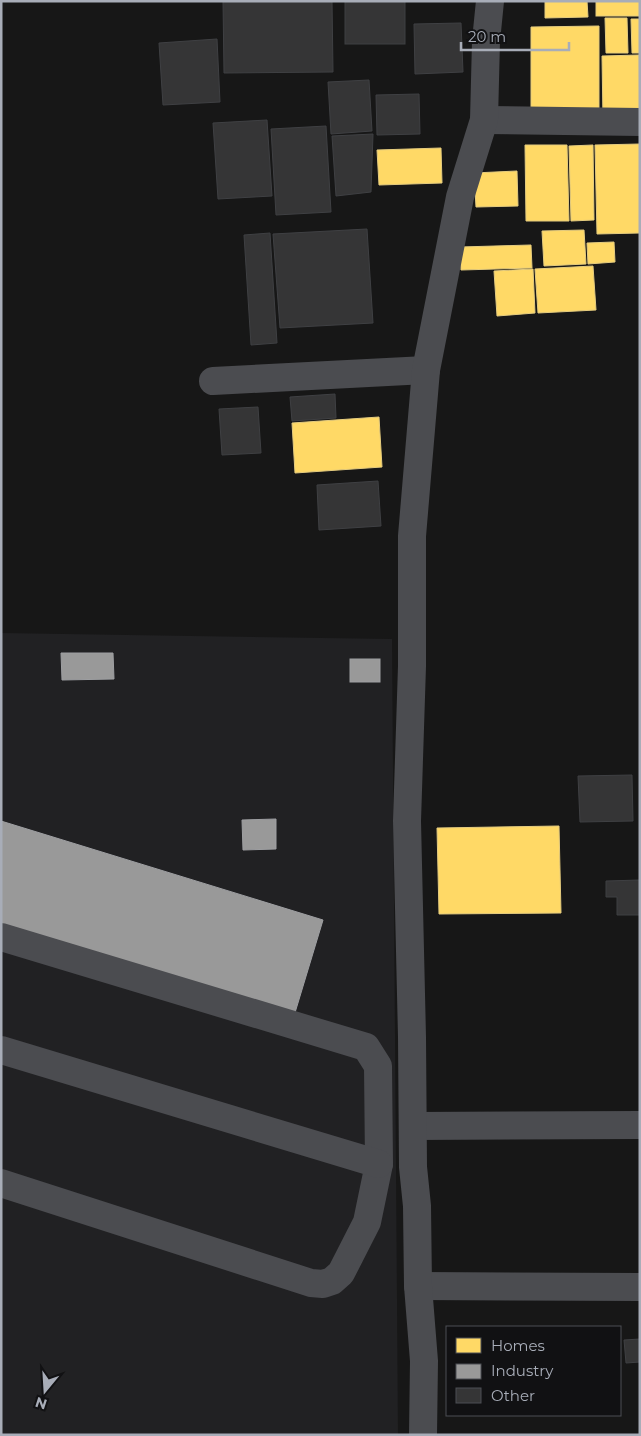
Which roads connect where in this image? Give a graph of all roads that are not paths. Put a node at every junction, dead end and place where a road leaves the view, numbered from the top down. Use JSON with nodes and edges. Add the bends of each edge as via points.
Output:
{"nodes":[{"id":1,"x":490,"y":1,"type":"edge"},
{"id":2,"x":484,"y":120,"type":"junction"},
{"id":3,"x":640,"y":122,"type":"edge"},
{"id":4,"x":426,"y":370,"type":"junction"},
{"id":5,"x":213,"y":381,"type":"dead end"},
{"id":6,"x":1,"y":937,"type":"edge"},
{"id":7,"x":1,"y":1050,"type":"edge"},
{"id":8,"x":640,"y":1125,"type":"edge"},
{"id":9,"x":414,"y":1126,"type":"junction"},
{"id":10,"x":379,"y":1164,"type":"junction"},
{"id":11,"x":1,"y":1183,"type":"edge"},
{"id":12,"x":418,"y":1286,"type":"junction"},
{"id":13,"x":640,"y":1287,"type":"edge"},
{"id":14,"x":423,"y":1435,"type":"edge"}],
"edges":[{"from":1,"to":2,"type":"street"},
{"from":2,"to":3,"type":"street"},
{"from":2,"to":4,"type":"street","via":[[460,197]]},
{"from":4,"to":5,"type":"street"},
{"from":4,"to":9,"type":"street","via":[[412,536],[407,821]]},
{"from":6,"to":10,"type":"street","via":[[366,1047],[378,1066]]},
{"from":7,"to":10,"type":"street"},
{"from":8,"to":9,"type":"street"},
{"from":9,"to":12,"type":"street"},
{"from":10,"to":11,"type":"street","via":[[367,1222],[341,1273],[323,1284]]},
{"from":12,"to":13,"type":"street"},
{"from":12,"to":14,"type":"street","via":[[424,1361]]}]}
